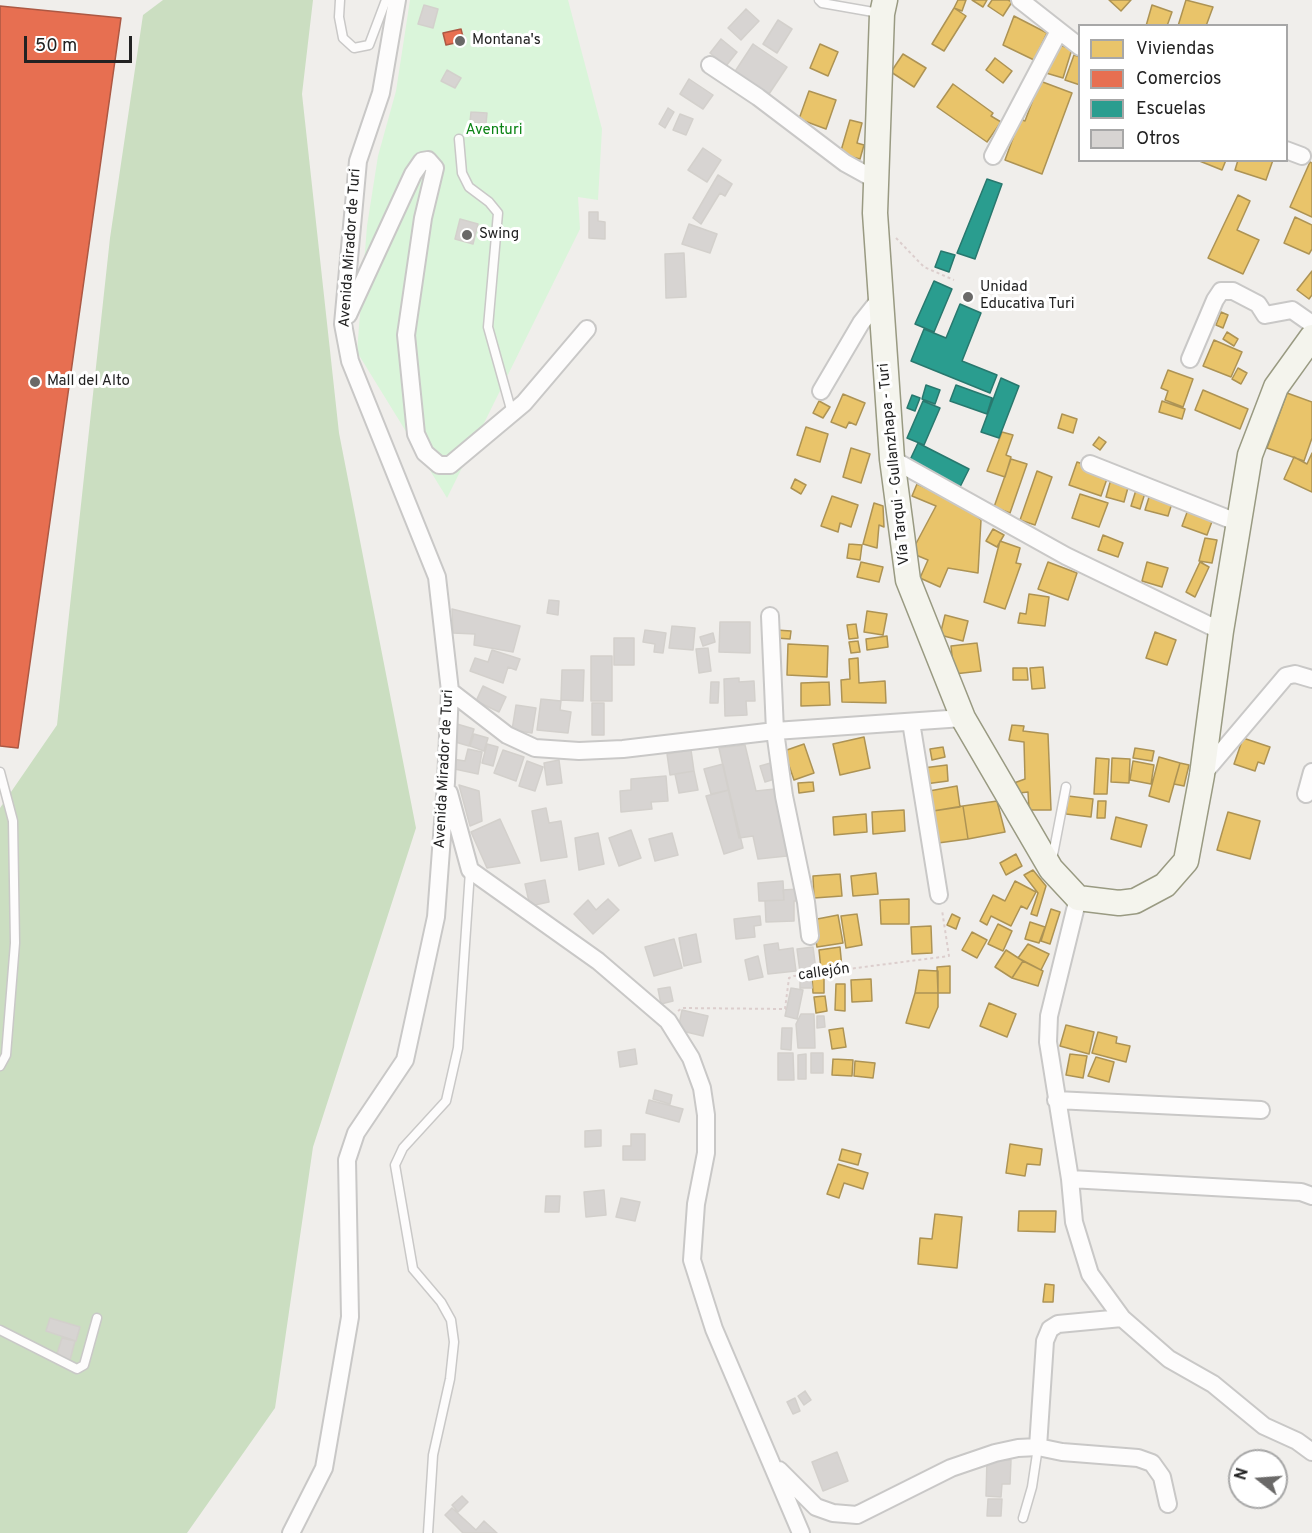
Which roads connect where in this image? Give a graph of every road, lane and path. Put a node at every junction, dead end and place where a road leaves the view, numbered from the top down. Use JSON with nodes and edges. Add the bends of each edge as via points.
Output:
{"nodes":[{"id":1,"x":340,"y":0,"type":"edge"},
{"id":2,"x":386,"y":0,"type":"edge"},
{"id":3,"x":397,"y":0,"type":"edge"},
{"id":4,"x":819,"y":0,"type":"edge"},
{"id":5,"x":1020,"y":0,"type":"edge"},
{"id":6,"x":883,"y":7,"type":"edge"},
{"id":7,"x":1059,"y":31,"type":"junction"},
{"id":8,"x":1078,"y":45,"type":"edge"},
{"id":9,"x":710,"y":65,"type":"dead end"},
{"id":10,"x":459,"y":139,"type":"dead end"},
{"id":11,"x":993,"y":156,"type":"dead end"},
{"id":12,"x":874,"y":179,"type":"junction"},
{"id":13,"x":875,"y":213,"type":"junction"},
{"id":14,"x":954,"y":280,"type":"dead end"},
{"id":15,"x":880,"y":299,"type":"junction"},
{"id":16,"x":344,"y":324,"type":"junction"},
{"id":17,"x":1312,"y":324,"type":"edge"},
{"id":18,"x":587,"y":329,"type":"dead end"},
{"id":19,"x":1312,"y":337,"type":"edge"},
{"id":20,"x":1190,"y":359,"type":"dead end"},
{"id":21,"x":820,"y":391,"type":"dead end"},
{"id":22,"x":512,"y":413,"type":"junction"},
{"id":23,"x":892,"y":459,"type":"junction"},
{"id":24,"x":1090,"y":464,"type":"dead end"},
{"id":25,"x":1239,"y":523,"type":"junction"},
{"id":26,"x":770,"y":616,"type":"dead end"},
{"id":27,"x":1221,"y":631,"type":"junction"},
{"id":28,"x":1312,"y":679,"type":"edge"},
{"id":29,"x":450,"y":692,"type":"junction"},
{"id":30,"x":963,"y":718,"type":"junction"},
{"id":31,"x":911,"y":722,"type":"junction"},
{"id":32,"x":776,"y":731,"type":"junction"},
{"id":33,"x":0,"y":772,"type":"edge"},
{"id":34,"x":1312,"y":772,"type":"edge"},
{"id":35,"x":1202,"y":775,"type":"junction"},
{"id":36,"x":446,"y":782,"type":"junction"},
{"id":37,"x":1066,"y":788,"type":"dead end"},
{"id":38,"x":1306,"y":794,"type":"dead end"},
{"id":39,"x":1051,"y":869,"type":"junction"},
{"id":40,"x":470,"y":870,"type":"junction"},
{"id":41,"x":939,"y":895,"type":"joint"},
{"id":42,"x":1078,"y":898,"type":"junction"},
{"id":43,"x":810,"y":936,"type":"dead end"},
{"id":44,"x":668,"y":1022,"type":"junction"},
{"id":45,"x":0,"y":1066,"type":"edge"},
{"id":46,"x":1056,"y":1100,"type":"junction"},
{"id":47,"x":1261,"y":1110,"type":"dead end"},
{"id":48,"x":1070,"y":1179,"type":"junction"},
{"id":49,"x":1312,"y":1196,"type":"edge"},
{"id":50,"x":97,"y":1318,"type":"dead end"},
{"id":51,"x":1122,"y":1318,"type":"junction"},
{"id":52,"x":0,"y":1330,"type":"edge"},
{"id":53,"x":1038,"y":1447,"type":"junction"},
{"id":54,"x":1312,"y":1452,"type":"edge"},
{"id":55,"x":774,"y":1464,"type":"junction"},
{"id":56,"x":1168,"y":1504,"type":"dead end"},
{"id":57,"x":1023,"y":1518,"type":"dead end"},
{"id":58,"x":291,"y":1533,"type":"edge"},
{"id":59,"x":428,"y":1533,"type":"edge"},
{"id":60,"x":801,"y":1533,"type":"edge"}],
"edges":[{"from":1,"to":2,"type":"lane","via":[[343,38],[354,48],[369,45]]},
{"from":3,"to":16,"type":"street","name":"Avenida Mirador de Turi","via":[[381,93],[358,160]]},
{"from":4,"to":6,"type":"lane"},
{"from":5,"to":7,"type":"street"},
{"from":6,"to":12,"type":"main road","name":"Vía Tarqui - Gullanzhapa - Turi"},
{"from":7,"to":8,"type":"street"},
{"from":7,"to":11,"type":"street"},
{"from":9,"to":12,"type":"street","via":[[845,163]]},
{"from":10,"to":22,"type":"lane","via":[[465,180],[498,213],[488,327]]},
{"from":12,"to":13,"type":"main road","name":"Vía Tarqui - Gullanzhapa - Turi"},
{"from":13,"to":14,"type":"path","via":[[924,267]]},
{"from":13,"to":15,"type":"main road","name":"Vía Tarqui - Gullanzhapa - Turi"},
{"from":15,"to":21,"type":"street","via":[[861,322]]},
{"from":15,"to":23,"type":"main road","name":"Vía Tarqui - Gullanzhapa - Turi"},
{"from":16,"to":22,"type":"street","via":[[413,174],[422,161],[428,160],[435,168],[423,218],[406,335],[416,434],[425,453],[439,465],[450,465]]},
{"from":16,"to":29,"type":"street","name":"Avenida Mirador de Turi","via":[[350,361],[437,577]]},
{"from":17,"to":20,"type":"street","via":[[1292,310],[1265,315],[1258,304],[1233,291],[1221,291]]},
{"from":18,"to":22,"type":"street"},
{"from":19,"to":25,"type":"main road","via":[[1272,396],[1250,454]]},
{"from":23,"to":27,"type":"street","via":[[1066,556]]},
{"from":23,"to":30,"type":"main road","name":"Vía Tarqui - Gullanzhapa - Turi","via":[[908,580]]},
{"from":24,"to":25,"type":"street"},
{"from":25,"to":27,"type":"main road"},
{"from":26,"to":32,"type":"street"},
{"from":27,"to":35,"type":"main road"},
{"from":28,"to":35,"type":"street","via":[[1295,674],[1286,676]]},
{"from":29,"to":32,"type":"street","via":[[507,735],[535,748],[623,749]]},
{"from":29,"to":36,"type":"street","name":"Avenida Mirador de Turi"},
{"from":30,"to":31,"type":"street"},
{"from":30,"to":39,"type":"main road","name":"Vía Tarqui - Gullanzhapa - Turi"},
{"from":31,"to":32,"type":"street"},
{"from":31,"to":41,"type":"street"},
{"from":32,"to":43,"type":"street"},
{"from":33,"to":45,"type":"lane","via":[[13,821],[15,943],[6,1054]]},
{"from":34,"to":38,"type":"street"},
{"from":35,"to":42,"type":"main road","via":[[1190,849],[1178,872],[1151,895],[1135,901]]},
{"from":36,"to":40,"type":"street"},
{"from":36,"to":58,"type":"street","name":"Avenida Mirador de Turi","via":[[436,917],[405,1060],[356,1133],[348,1160],[350,1317],[324,1468]]},
{"from":37,"to":39,"type":"lane"},
{"from":39,"to":42,"type":"main road","name":"Vía Tarqui - Gullanzhapa - Turi"},
{"from":40,"to":44,"type":"street","via":[[598,961]]},
{"from":40,"to":59,"type":"lane","via":[[458,1048],[446,1101],[403,1148],[395,1165],[413,1269],[441,1302],[451,1320],[454,1342],[433,1455]]},
{"from":41,"to":44,"type":"path","name":"callejón","via":[[949,956],[794,976],[789,978],[785,1009],[682,1008]]},
{"from":42,"to":46,"type":"street","via":[[1049,1016],[1048,1042]]},
{"from":44,"to":55,"type":"street","via":[[691,1058],[702,1088],[706,1115],[706,1153],[696,1204],[692,1260],[714,1329]]},
{"from":46,"to":47,"type":"street"},
{"from":46,"to":48,"type":"street"},
{"from":48,"to":49,"type":"street","via":[[1301,1192]]},
{"from":48,"to":51,"type":"street","via":[[1074,1222],[1090,1274]]},
{"from":50,"to":52,"type":"lane","via":[[84,1365],[77,1369]]},
{"from":51,"to":53,"type":"street","via":[[1058,1324],[1050,1329],[1045,1341]]},
{"from":51,"to":54,"type":"street","via":[[1169,1359],[1213,1384],[1264,1426]]},
{"from":53,"to":55,"type":"street","via":[[994,1453],[951,1468],[857,1515],[816,1507]]},
{"from":53,"to":56,"type":"street","via":[[1138,1458],[1152,1463]]},
{"from":53,"to":57,"type":"lane"},
{"from":55,"to":60,"type":"street"}]}
